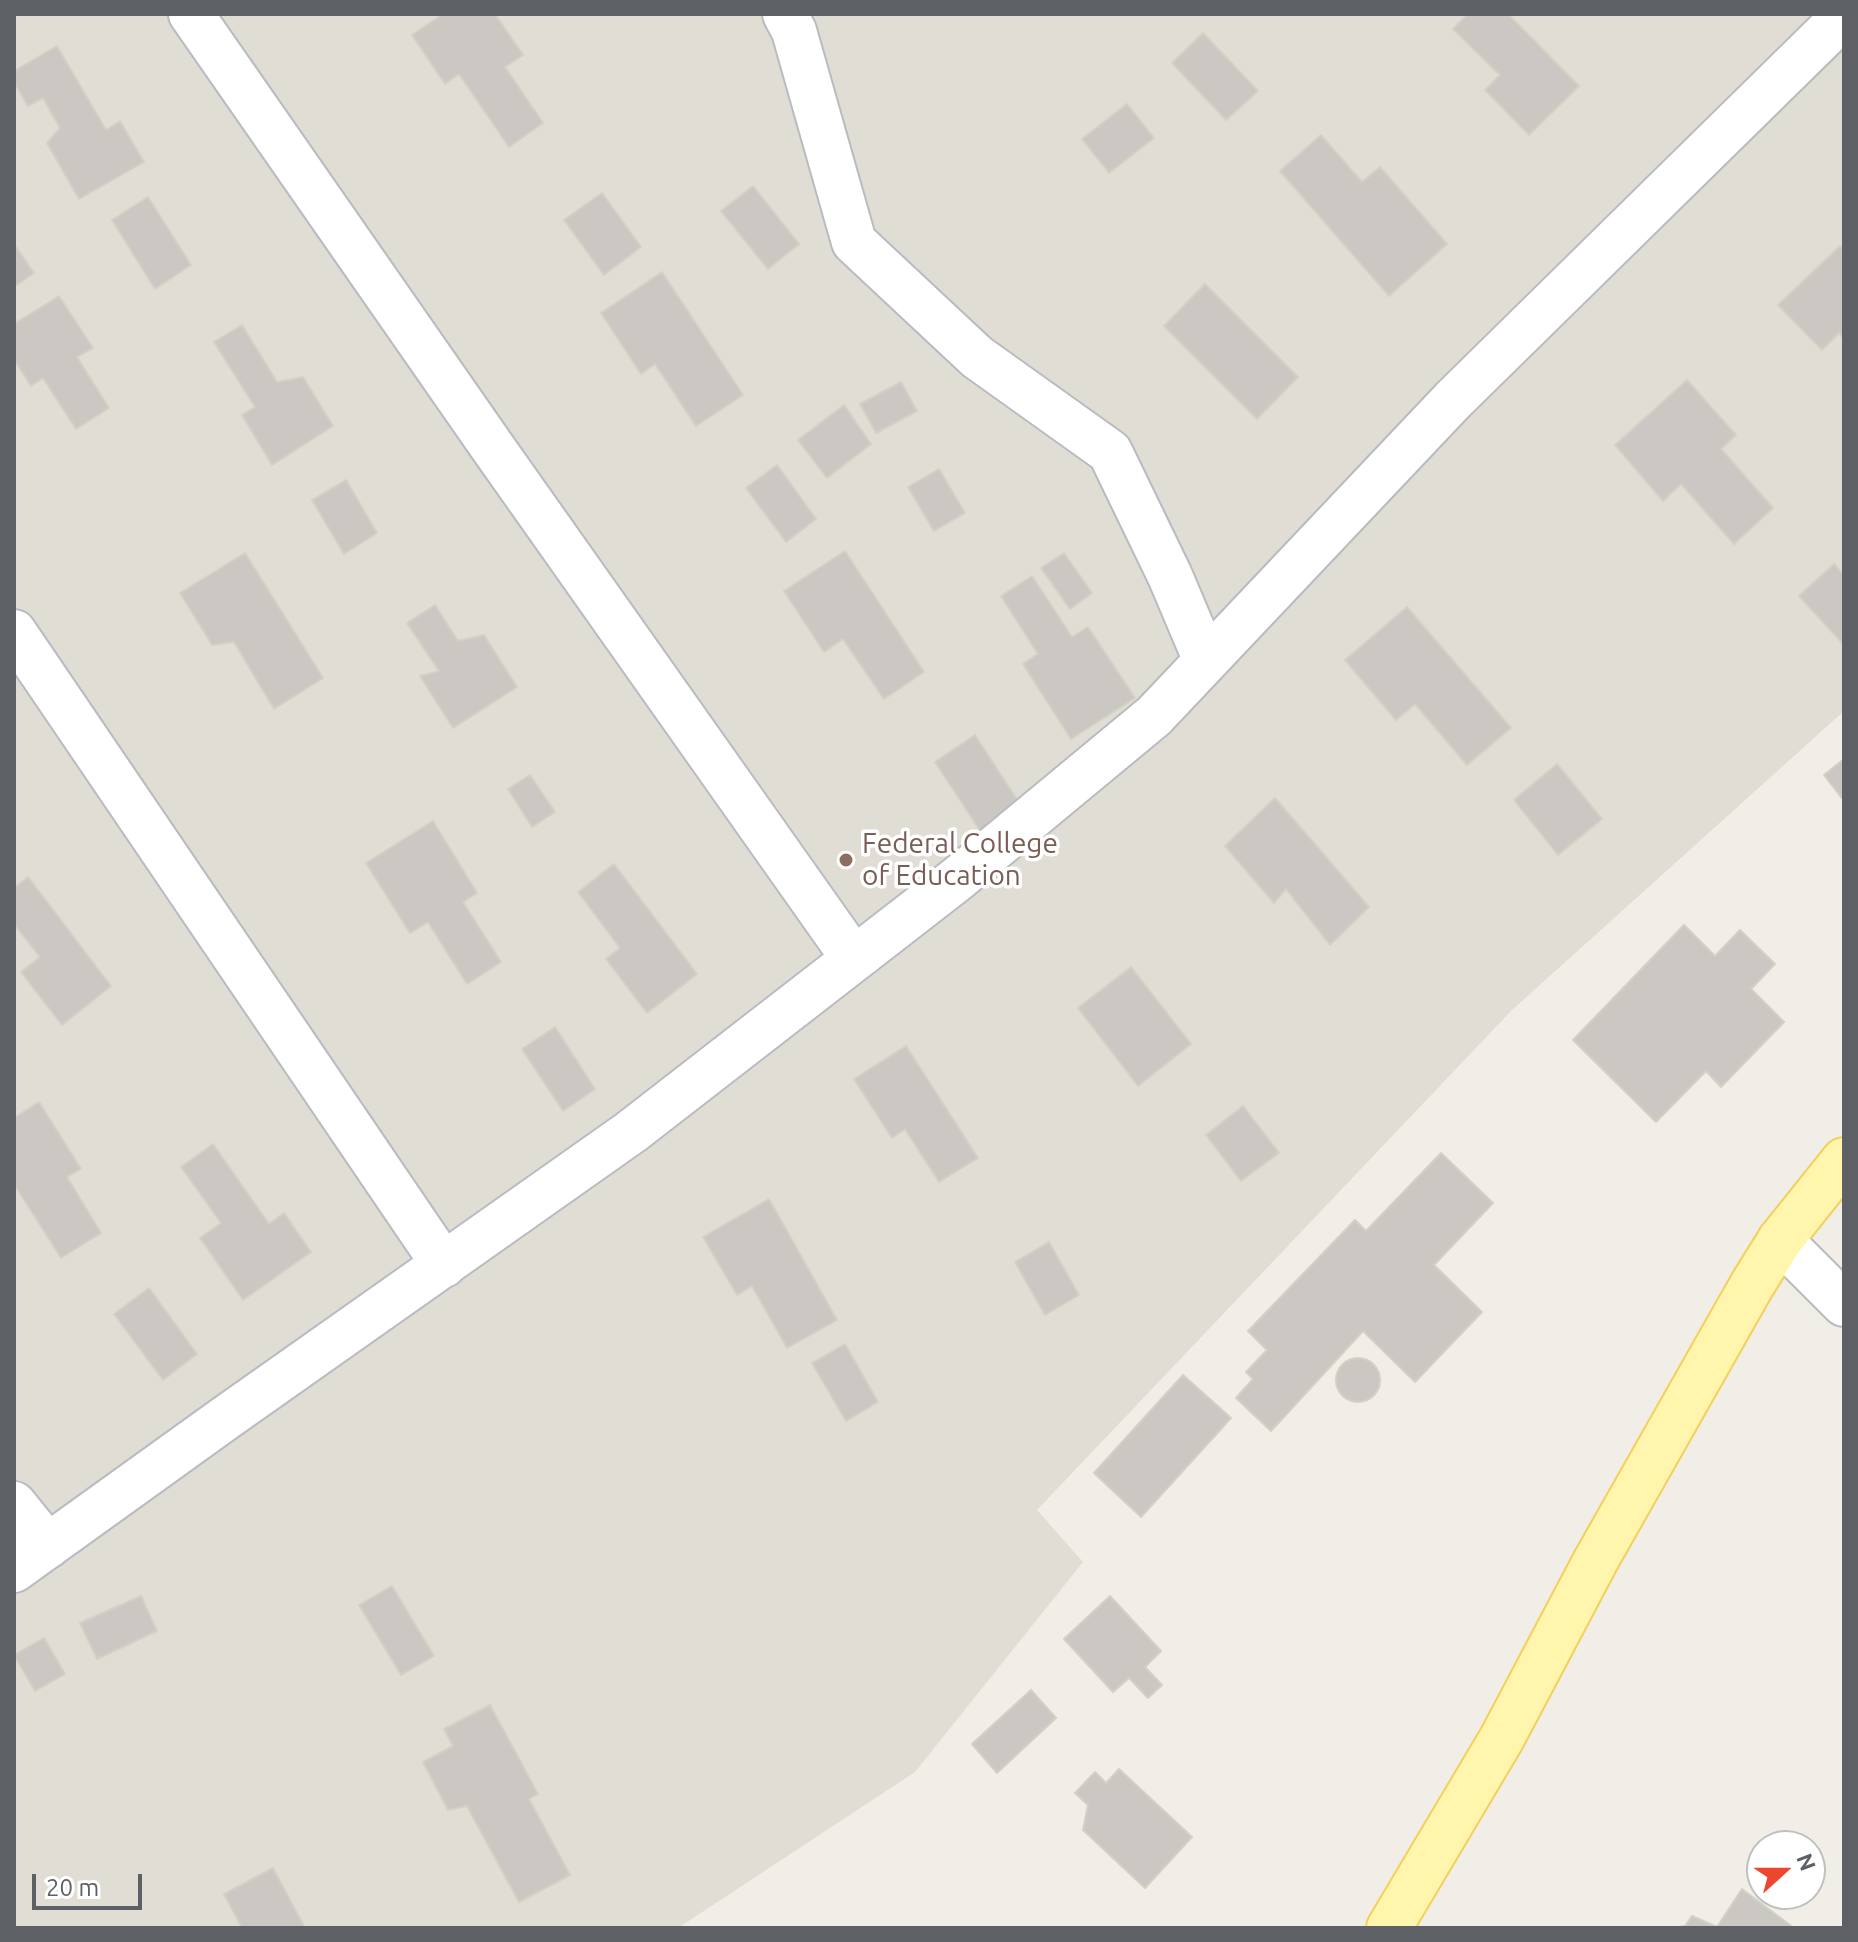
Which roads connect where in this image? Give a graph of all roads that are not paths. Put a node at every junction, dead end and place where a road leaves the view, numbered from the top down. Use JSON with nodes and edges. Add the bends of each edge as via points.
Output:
{"nodes":[{"id":1,"x":191,"y":14,"type":"edge"},
{"id":2,"x":785,"y":14,"type":"edge"},
{"id":3,"x":1844,"y":16,"type":"edge"},
{"id":4,"x":14,"y":632,"type":"edge"},
{"id":5,"x":1206,"y":661,"type":"junction"},
{"id":6,"x":854,"y":959,"type":"junction"},
{"id":7,"x":1844,"y":1160,"type":"edge"},
{"id":8,"x":1780,"y":1240,"type":"junction"},
{"id":9,"x":444,"y":1265,"type":"junction"},
{"id":10,"x":1844,"y":1304,"type":"edge"},
{"id":11,"x":14,"y":1504,"type":"edge"},
{"id":12,"x":31,"y":1558,"type":"edge"},
{"id":13,"x":1389,"y":1928,"type":"edge"}],
"edges":[{"from":1,"to":6,"type":"street"},
{"from":2,"to":5,"type":"street","via":[[854,242],[977,357],[1110,452]]},
{"from":3,"to":5,"type":"street","via":[[1453,400]]},
{"from":4,"to":9,"type":"street"},
{"from":5,"to":6,"type":"street","via":[[1154,716]]},
{"from":6,"to":9,"type":"street","via":[[631,1132]]},
{"from":7,"to":8,"type":"main road"},
{"from":8,"to":10,"type":"street"},
{"from":8,"to":13,"type":"main road","via":[[1596,1560],[1502,1738]]},
{"from":9,"to":12,"type":"street"},
{"from":11,"to":12,"type":"street"}]}
